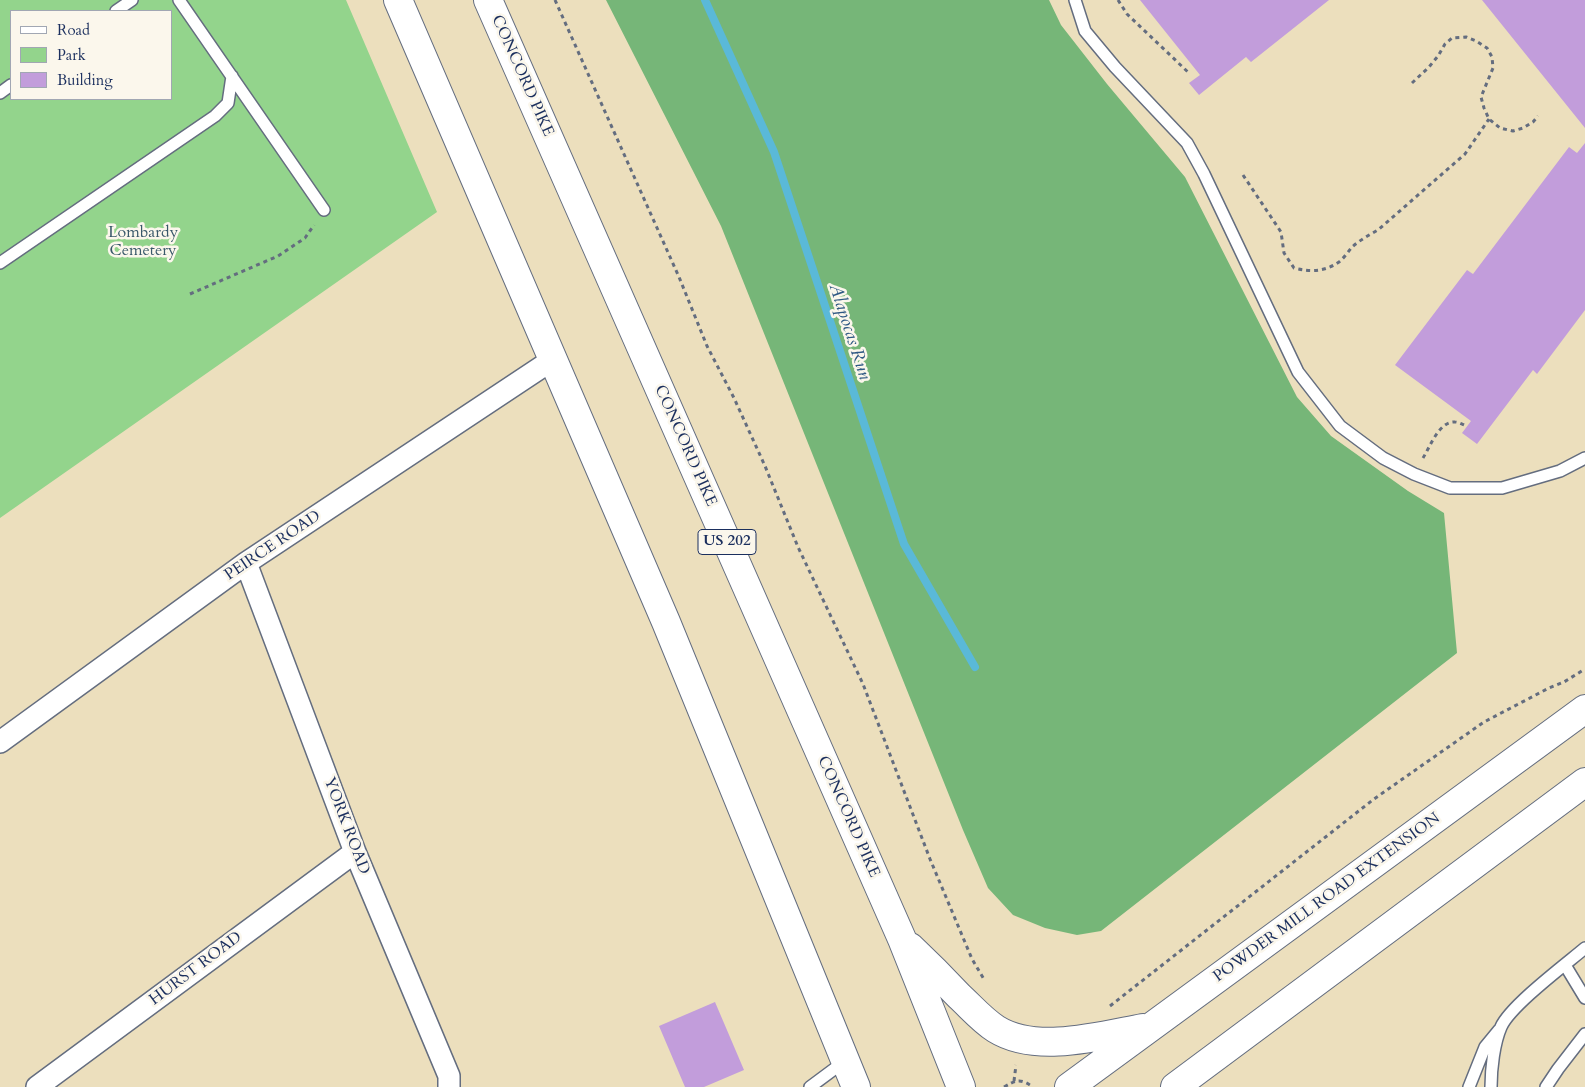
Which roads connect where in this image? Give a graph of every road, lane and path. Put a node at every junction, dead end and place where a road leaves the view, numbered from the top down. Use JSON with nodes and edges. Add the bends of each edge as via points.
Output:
{"nodes":[{"id":1,"x":132,"y":0,"type":"edge"},
{"id":2,"x":179,"y":0,"type":"edge"},
{"id":3,"x":398,"y":0,"type":"edge"},
{"id":4,"x":488,"y":0,"type":"edge"},
{"id":5,"x":555,"y":0,"type":"edge"},
{"id":6,"x":1075,"y":0,"type":"edge"},
{"id":7,"x":1118,"y":0,"type":"edge"},
{"id":8,"x":117,"y":10,"type":"edge"},
{"id":9,"x":1190,"y":74,"type":"dead end"},
{"id":10,"x":232,"y":76,"type":"junction"},
{"id":11,"x":1412,"y":83,"type":"dead end"},
{"id":12,"x":1538,"y":116,"type":"dead end"},
{"id":13,"x":1489,"y":119,"type":"junction"},
{"id":14,"x":1244,"y":175,"type":"dead end"},
{"id":15,"x":324,"y":210,"type":"joint"},
{"id":16,"x":0,"y":263,"type":"edge"},
{"id":17,"x":190,"y":294,"type":"dead end"},
{"id":18,"x":552,"y":360,"type":"junction"},
{"id":19,"x":1467,"y":426,"type":"dead end"},
{"id":20,"x":1585,"y":458,"type":"edge"},
{"id":21,"x":1414,"y":474,"type":"junction"},
{"id":22,"x":246,"y":564,"type":"junction"},
{"id":23,"x":1585,"y":669,"type":"edge"},
{"id":24,"x":1585,"y":709,"type":"edge"},
{"id":25,"x":0,"y":742,"type":"edge"},
{"id":26,"x":1585,"y":782,"type":"edge"},
{"id":27,"x":355,"y":852,"type":"junction"},
{"id":28,"x":902,"y":939,"type":"junction"},
{"id":29,"x":1585,"y":948,"type":"edge"},
{"id":30,"x":1566,"y":965,"type":"junction"},
{"id":31,"x":987,"y":983,"type":"dead end"},
{"id":32,"x":1585,"y":998,"type":"edge"},
{"id":33,"x":1102,"y":1009,"type":"dead end"},
{"id":34,"x":1152,"y":1026,"type":"junction"},
{"id":35,"x":1501,"y":1026,"type":"junction"},
{"id":36,"x":1585,"y":1034,"type":"edge"},
{"id":37,"x":845,"y":1061,"type":"junction"},
{"id":38,"x":1180,"y":1084,"type":"edge"},
{"id":39,"x":1030,"y":1085,"type":"dead end"},
{"id":40,"x":37,"y":1087,"type":"edge"},
{"id":41,"x":449,"y":1087,"type":"edge"},
{"id":42,"x":810,"y":1087,"type":"edge"},
{"id":43,"x":856,"y":1087,"type":"edge"},
{"id":44,"x":961,"y":1087,"type":"edge"},
{"id":45,"x":1004,"y":1087,"type":"edge"},
{"id":46,"x":1069,"y":1087,"type":"edge"},
{"id":47,"x":1468,"y":1087,"type":"edge"},
{"id":48,"x":1491,"y":1087,"type":"edge"},
{"id":49,"x":1546,"y":1087,"type":"edge"}],
"edges":[{"from":1,"to":8,"type":"lane"},
{"from":2,"to":10,"type":"lane"},
{"from":3,"to":18,"type":"highway"},
{"from":4,"to":28,"type":"highway","name":"CONCORD PIKE","number":"US 202"},
{"from":5,"to":31,"type":"path","via":[[679,277],[706,346],[734,398],[798,547],[864,684],[930,859],[972,959]]},
{"from":6,"to":21,"type":"lane","via":[[1085,32],[1187,143],[1298,372],[1340,426],[1383,458]]},
{"from":7,"to":9,"type":"path","via":[[1127,14]]},
{"from":10,"to":15,"type":"lane"},
{"from":10,"to":16,"type":"lane","via":[[228,103],[215,116]]},
{"from":11,"to":13,"type":"path","via":[[1452,38],[1466,37],[1476,41],[1487,48],[1492,57],[1493,68],[1482,97]]},
{"from":12,"to":13,"type":"path","via":[[1533,122],[1513,131],[1500,128]]},
{"from":13,"to":14,"type":"path","via":[[1466,154],[1378,230],[1352,247],[1340,261],[1325,269],[1309,272],[1294,268],[1284,253],[1281,232]]},
{"from":15,"to":17,"type":"path","via":[[305,238],[278,256]]},
{"from":18,"to":22,"type":"street","name":"PEIRCE ROAD"},
{"from":18,"to":37,"type":"highway","via":[[666,622]]},
{"from":19,"to":21,"type":"path","via":[[1449,423],[1440,430]]},
{"from":20,"to":21,"type":"lane","via":[[1560,471],[1502,488],[1450,488]]},
{"from":22,"to":25,"type":"street","name":"PEIRCE ROAD"},
{"from":22,"to":27,"type":"street","name":"YORK ROAD"},
{"from":23,"to":33,"type":"path","via":[[1484,722],[1381,794],[1127,993]]},
{"from":24,"to":34,"type":"highway","name":"POWDER MILL ROAD EXTENSION"},
{"from":26,"to":38,"type":"highway"},
{"from":27,"to":40,"type":"street","name":"HURST ROAD"},
{"from":27,"to":41,"type":"street","name":"YORK ROAD","via":[[449,1076]]},
{"from":28,"to":34,"type":"highway","via":[[983,1019],[998,1030],[1024,1040],[1051,1042],[1089,1038]]},
{"from":28,"to":44,"type":"highway","name":"CONCORD PIKE","number":"US 202"},
{"from":29,"to":30,"type":"lane"},
{"from":30,"to":32,"type":"lane"},
{"from":30,"to":35,"type":"lane","via":[[1516,1007]]},
{"from":34,"to":46,"type":"highway","name":"POWDER MILL ROAD EXTENSION"},
{"from":35,"to":47,"type":"lane","via":[[1485,1047]]},
{"from":35,"to":48,"type":"lane"},
{"from":36,"to":49,"type":"lane"},
{"from":37,"to":42,"type":"lane"},
{"from":37,"to":43,"type":"highway"},
{"from":39,"to":45,"type":"path","via":[[1022,1080]]}]}
